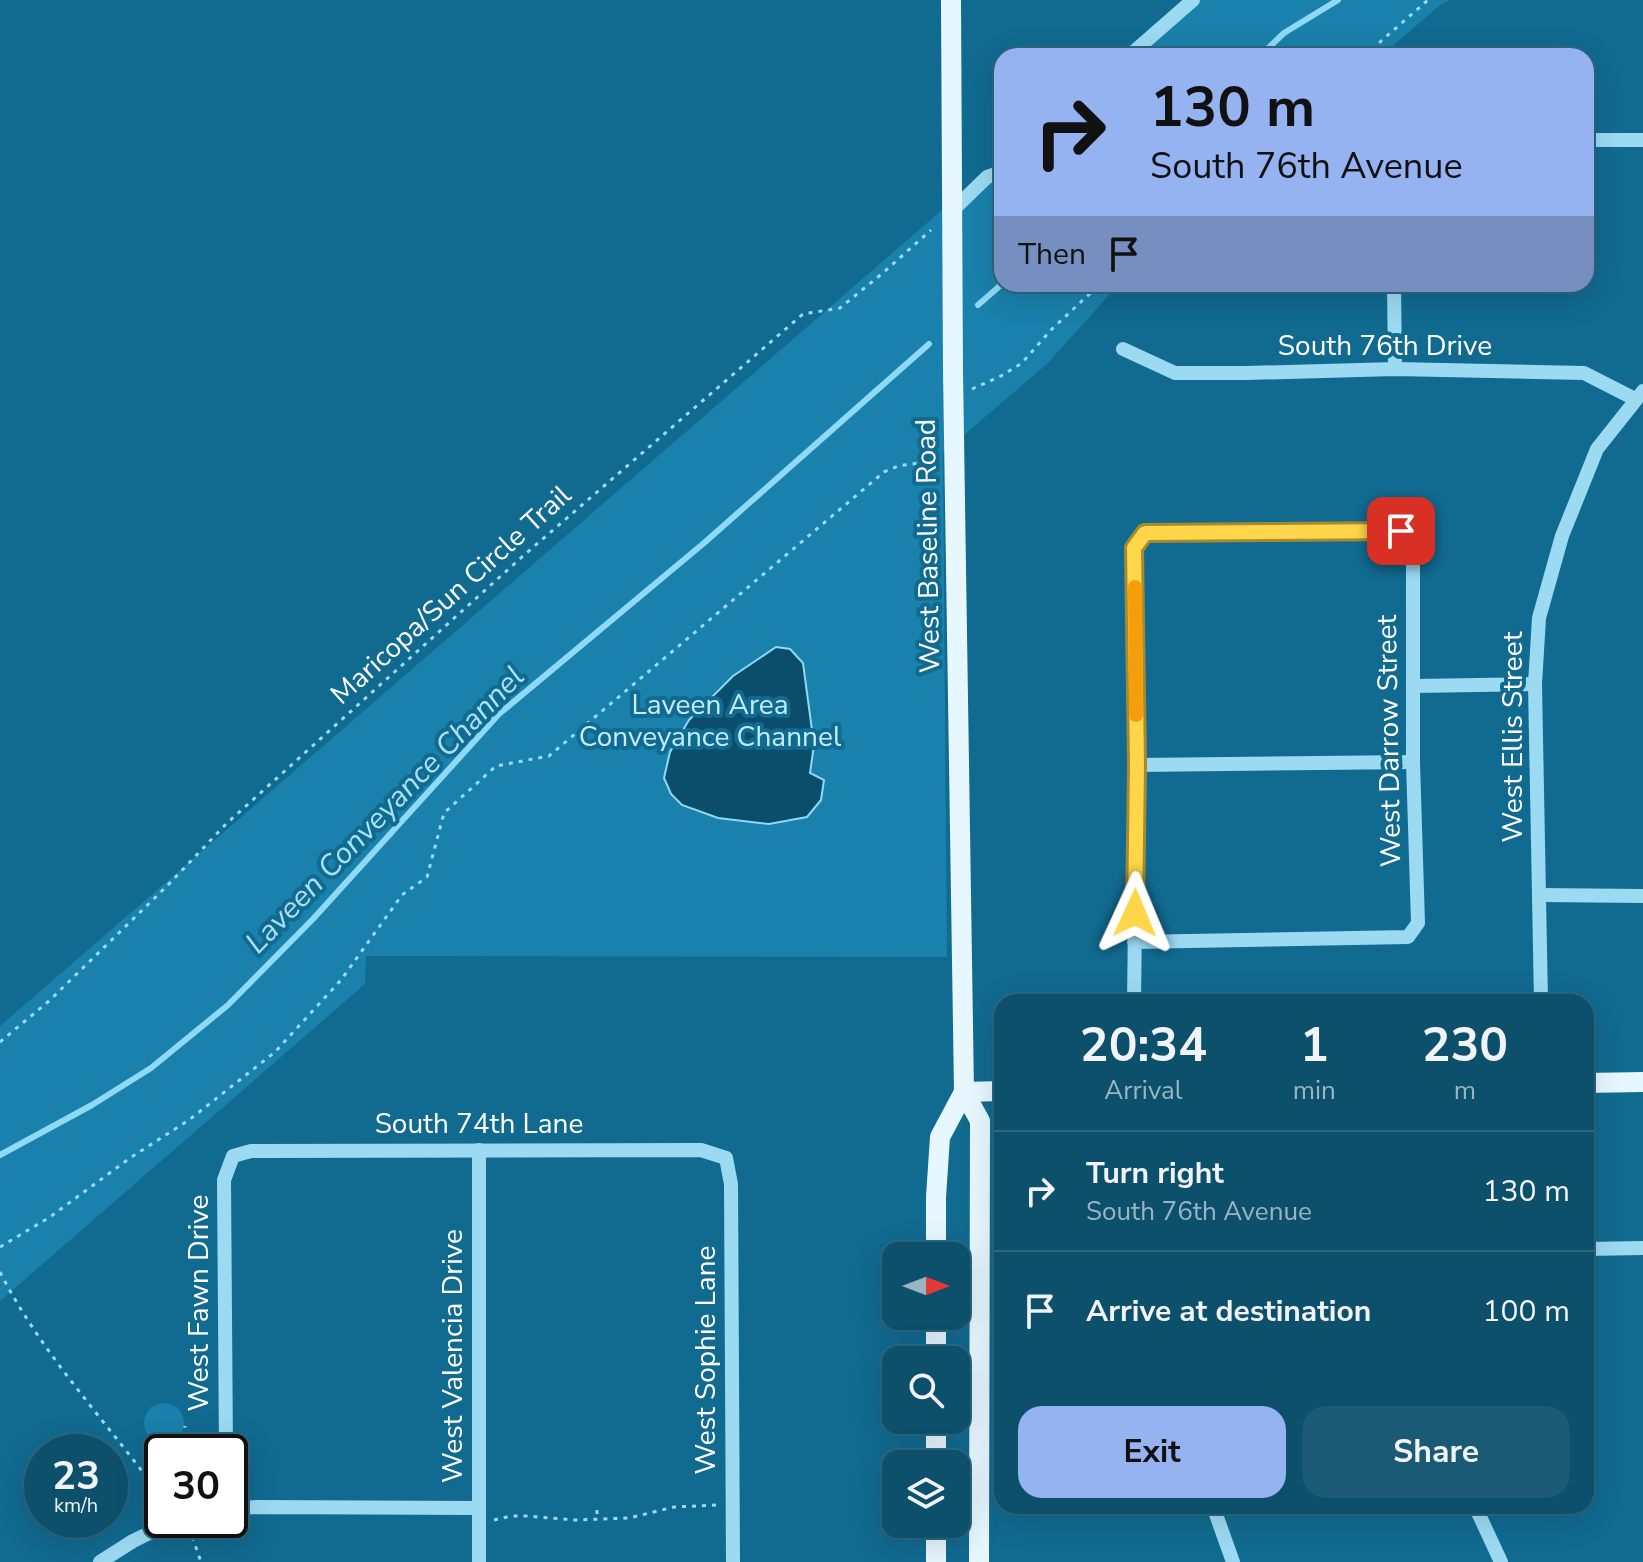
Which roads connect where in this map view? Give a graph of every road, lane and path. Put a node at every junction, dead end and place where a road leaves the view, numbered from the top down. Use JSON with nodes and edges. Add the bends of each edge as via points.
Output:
{"nodes":[{"id":1,"x":951,"y":0,"type":"edge"},
{"id":2,"x":1193,"y":0,"type":"edge"},
{"id":3,"x":1428,"y":0,"type":"edge"},
{"id":4,"x":1138,"y":48,"type":"edge"},
{"id":5,"x":1373,"y":48,"type":"edge"},
{"id":6,"x":1594,"y":140,"type":"edge"},
{"id":7,"x":1643,"y":140,"type":"edge"},
{"id":8,"x":994,"y":175,"type":"edge"},
{"id":9,"x":952,"y":211,"type":"junction"},
{"id":10,"x":1091,"y":292,"type":"edge"},
{"id":11,"x":1394,"y":292,"type":"edge"},
{"id":12,"x":1123,"y":349,"type":"dead end"},
{"id":13,"x":1395,"y":369,"type":"junction"},
{"id":14,"x":1639,"y":395,"type":"edge"},
{"id":15,"x":954,"y":413,"type":"junction"},
{"id":16,"x":1535,"y":684,"type":"junction"},
{"id":17,"x":1414,"y":686,"type":"junction"},
{"id":18,"x":1413,"y":762,"type":"junction"},
{"id":19,"x":1137,"y":765,"type":"junction"},
{"id":20,"x":1539,"y":895,"type":"junction"},
{"id":21,"x":1643,"y":896,"type":"edge"},
{"id":22,"x":1134,"y":942,"type":"junction"},
{"id":23,"x":1134,"y":994,"type":"edge"},
{"id":24,"x":1541,"y":994,"type":"edge"},
{"id":25,"x":0,"y":1042,"type":"edge"},
{"id":26,"x":1643,"y":1082,"type":"edge"},
{"id":27,"x":1594,"y":1083,"type":"edge"},
{"id":28,"x":994,"y":1091,"type":"edge"},
{"id":29,"x":964,"y":1092,"type":"junction"},
{"id":30,"x":479,"y":1150,"type":"junction"},
{"id":31,"x":233,"y":1156,"type":"joint"},
{"id":32,"x":726,"y":1158,"type":"joint"},
{"id":33,"x":936,"y":1242,"type":"edge"},
{"id":34,"x":0,"y":1247,"type":"edge"},
{"id":35,"x":1643,"y":1248,"type":"edge"},
{"id":36,"x":1594,"y":1249,"type":"edge"},
{"id":37,"x":0,"y":1272,"type":"edge"},
{"id":38,"x":185,"y":1426,"type":"dead end"},
{"id":39,"x":184,"y":1434,"type":"edge"},
{"id":40,"x":226,"y":1434,"type":"edge"},
{"id":41,"x":144,"y":1474,"type":"edge"},
{"id":42,"x":733,"y":1504,"type":"junction"},
{"id":43,"x":248,"y":1508,"type":"edge"},
{"id":44,"x":597,"y":1510,"type":"dead end"},
{"id":45,"x":1216,"y":1514,"type":"edge"},
{"id":46,"x":1479,"y":1514,"type":"edge"},
{"id":47,"x":478,"y":1515,"type":"junction"},
{"id":48,"x":597,"y":1518,"type":"junction"},
{"id":49,"x":144,"y":1537,"type":"edge"},
{"id":50,"x":193,"y":1538,"type":"edge"},
{"id":51,"x":936,"y":1538,"type":"edge"},
{"id":52,"x":100,"y":1562,"type":"edge"},
{"id":53,"x":201,"y":1562,"type":"edge"},
{"id":54,"x":479,"y":1562,"type":"edge"},
{"id":55,"x":733,"y":1562,"type":"edge"},
{"id":56,"x":936,"y":1562,"type":"edge"},
{"id":57,"x":979,"y":1562,"type":"edge"},
{"id":58,"x":1233,"y":1562,"type":"edge"},
{"id":59,"x":1501,"y":1562,"type":"edge"}],
"edges":[{"from":1,"to":9,"type":"main road","name":"West Baseline Road"},
{"from":2,"to":4,"type":"street"},
{"from":3,"to":5,"type":"path"},
{"from":6,"to":7,"type":"street"},
{"from":8,"to":9,"type":"street"},
{"from":9,"to":15,"type":"main road","name":"West Baseline Road"},
{"from":9,"to":25,"type":"path","name":"Maricopa/Sun Circle Trail","via":[[840,308],[803,314],[523,556],[226,824],[59,991]]},
{"from":10,"to":15,"type":"path","via":[[1022,363],[967,392]]},
{"from":11,"to":13,"type":"street"},
{"from":12,"to":13,"type":"street","name":"South 76th Drive","via":[[1175,373]]},
{"from":13,"to":14,"type":"street","name":"South 76th Drive","via":[[1584,373]]},
{"from":14,"to":16,"type":"street","name":"West Ellis Street","via":[[1597,449],[1562,536],[1539,618]]},
{"from":15,"to":29,"type":"main road","name":"West Baseline Road"},
{"from":15,"to":34,"type":"path","via":[[919,463],[884,472],[549,756],[496,766],[444,813],[427,877],[402,895],[341,980],[275,1052],[189,1120]]},
{"from":16,"to":17,"type":"street"},
{"from":16,"to":20,"type":"street","name":"West Ellis Street"},
{"from":17,"to":18,"type":"street","name":"West Darrow Street"},
{"from":17,"to":19,"type":"street","name":"West Darrow Street","via":[[1413,542],[1401,531],[1145,533],[1134,548]]},
{"from":18,"to":19,"type":"street"},
{"from":18,"to":22,"type":"street","name":"West Darrow Street","via":[[1418,923],[1408,937]]},
{"from":19,"to":22,"type":"street"},
{"from":20,"to":21,"type":"street"},
{"from":20,"to":24,"type":"street","name":"West Ellis Street"},
{"from":22,"to":23,"type":"street"},
{"from":26,"to":27,"type":"main road"},
{"from":28,"to":29,"type":"main road"},
{"from":29,"to":33,"type":"main road","name":"West Baseline Road","via":[[940,1137]]},
{"from":29,"to":57,"type":"main road","name":"West Baseline Road","via":[[980,1121]]},
{"from":30,"to":31,"type":"street","name":"South 74th Lane","via":[[251,1151]]},
{"from":30,"to":32,"type":"street","name":"South 74th Lane","via":[[701,1150]]},
{"from":30,"to":47,"type":"street","name":"West Valencia Drive"},
{"from":31,"to":40,"type":"street","name":"West Fawn Drive","via":[[224,1180]]},
{"from":32,"to":42,"type":"street","name":"West Sophie Lane","via":[[731,1184]]},
{"from":35,"to":36,"type":"street"},
{"from":37,"to":41,"type":"path","via":[[25,1317]]},
{"from":38,"to":39,"type":"path"},
{"from":42,"to":48,"type":"path"},
{"from":42,"to":55,"type":"street","name":"West Sophie Lane"},
{"from":43,"to":47,"type":"street"},
{"from":44,"to":48,"type":"path"},
{"from":45,"to":58,"type":"street"},
{"from":46,"to":59,"type":"street"},
{"from":47,"to":48,"type":"path"},
{"from":47,"to":54,"type":"street","name":"West Valencia Drive"},
{"from":49,"to":52,"type":"street"},
{"from":50,"to":53,"type":"path"},
{"from":51,"to":56,"type":"main road"}]}
